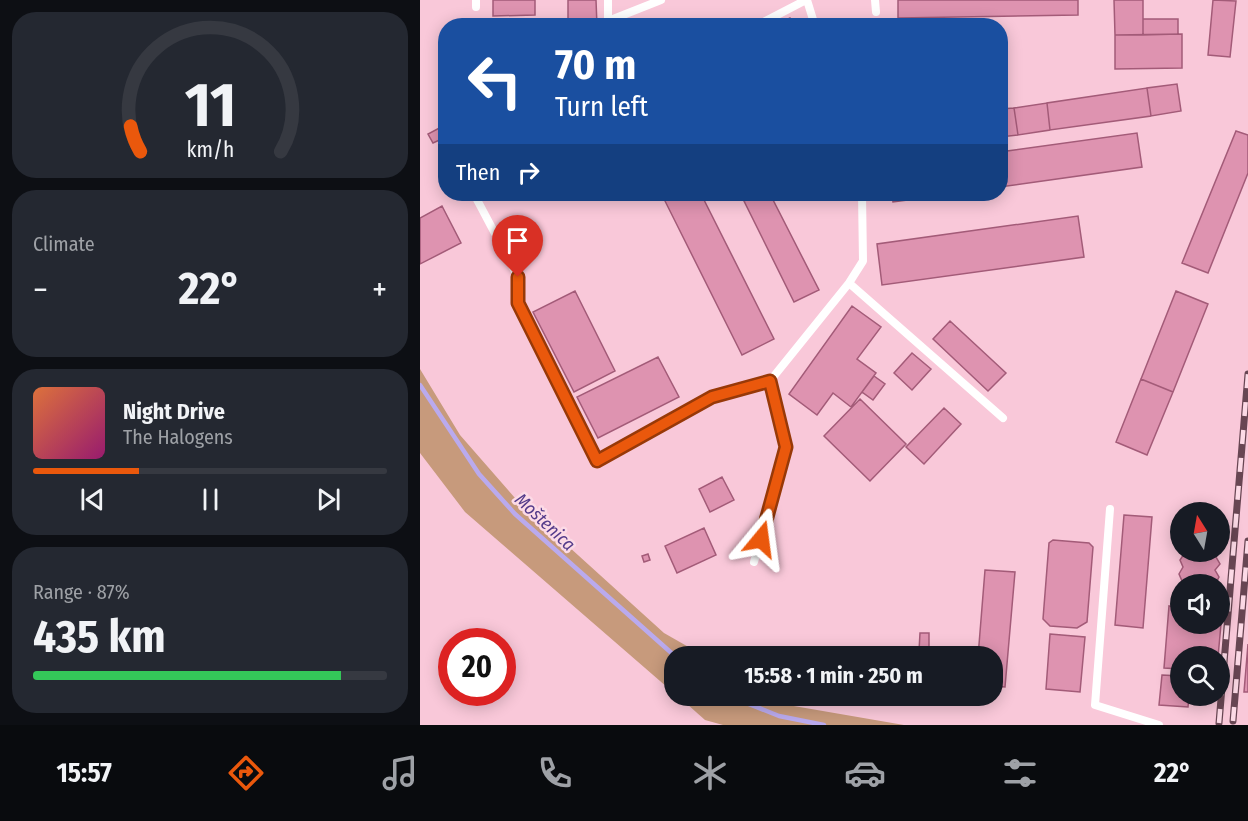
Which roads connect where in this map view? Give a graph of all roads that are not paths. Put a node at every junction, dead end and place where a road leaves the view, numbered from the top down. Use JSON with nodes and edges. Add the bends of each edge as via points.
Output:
{"nodes":[{"id":1,"x":608,"y":0,"type":"edge"},
{"id":2,"x":661,"y":0,"type":"edge"},
{"id":3,"x":806,"y":0,"type":"edge"},
{"id":4,"x":875,"y":0,"type":"edge"},
{"id":5,"x":876,"y":12,"type":"dead end"},
{"id":6,"x":608,"y":18,"type":"edge"},
{"id":7,"x":616,"y":18,"type":"edge"},
{"id":8,"x":771,"y":18,"type":"edge"},
{"id":9,"x":812,"y":18,"type":"edge"},
{"id":10,"x":478,"y":201,"type":"edge"},
{"id":11,"x":862,"y":201,"type":"edge"},
{"id":12,"x":849,"y":283,"type":"junction"},
{"id":13,"x":770,"y":381,"type":"junction"},
{"id":14,"x":1003,"y":418,"type":"dead end"},
{"id":15,"x":1110,"y":509,"type":"dead end"},
{"id":16,"x":754,"y":562,"type":"dead end"},
{"id":17,"x":1159,"y":725,"type":"edge"}],
"edges":[{"from":1,"to":6,"type":"lane"},
{"from":2,"to":7,"type":"lane"},
{"from":3,"to":8,"type":"lane"},
{"from":3,"to":9,"type":"lane"},
{"from":4,"to":5,"type":"lane"},
{"from":10,"to":13,"type":"lane","via":[[518,277],[518,303],[597,461],[712,397]]},
{"from":11,"to":12,"type":"lane","via":[[863,261]]},
{"from":12,"to":13,"type":"lane"},
{"from":12,"to":14,"type":"lane"},
{"from":13,"to":16,"type":"lane","via":[[786,447]]},
{"from":15,"to":17,"type":"lane","via":[[1095,705]]}]}
